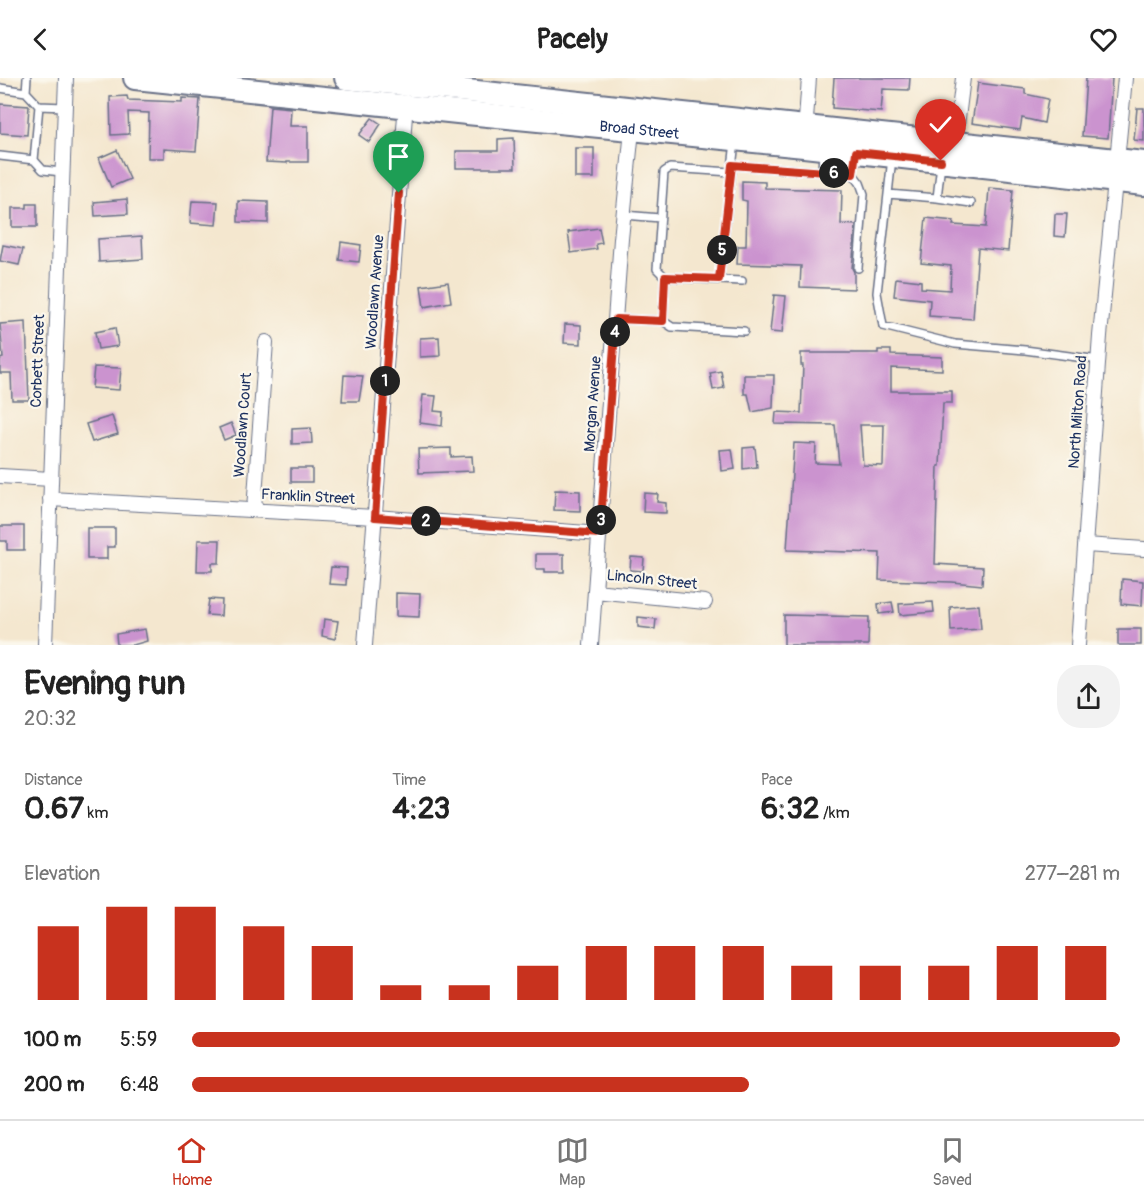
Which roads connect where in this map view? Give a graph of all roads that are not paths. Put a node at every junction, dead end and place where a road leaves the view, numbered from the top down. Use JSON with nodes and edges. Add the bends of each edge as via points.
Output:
{"nodes":[{"id":1,"x":27,"y":78,"type":"edge"},
{"id":2,"x":66,"y":78,"type":"edge"},
{"id":3,"x":135,"y":78,"type":"edge"},
{"id":4,"x":346,"y":78,"type":"edge"},
{"id":5,"x":809,"y":78,"type":"edge"},
{"id":6,"x":963,"y":78,"type":"edge"},
{"id":7,"x":1125,"y":78,"type":"edge"},
{"id":8,"x":0,"y":88,"type":"edge"},
{"id":9,"x":26,"y":92,"type":"junction"},
{"id":10,"x":406,"y":96,"type":"junction"},
{"id":11,"x":39,"y":106,"type":"junction"},
{"id":12,"x":65,"y":107,"type":"junction"},
{"id":13,"x":632,"y":130,"type":"junction"},
{"id":14,"x":736,"y":140,"type":"junction"},
{"id":15,"x":811,"y":140,"type":"junction"},
{"id":16,"x":955,"y":142,"type":"junction"},
{"id":17,"x":0,"y":156,"type":"edge"},
{"id":18,"x":892,"y":156,"type":"junction"},
{"id":19,"x":34,"y":160,"type":"junction"},
{"id":20,"x":941,"y":161,"type":"junction"},
{"id":21,"x":854,"y":163,"type":"junction"},
{"id":22,"x":1144,"y":163,"type":"edge"},
{"id":23,"x":732,"y":169,"type":"junction"},
{"id":24,"x":1116,"y":170,"type":"junction"},
{"id":25,"x":62,"y":172,"type":"junction"},
{"id":26,"x":822,"y":172,"type":"junction"},
{"id":27,"x":1144,"y":184,"type":"edge"},
{"id":28,"x":888,"y":194,"type":"junction"},
{"id":29,"x":937,"y":198,"type":"junction"},
{"id":30,"x":971,"y":203,"type":"dead end"},
{"id":31,"x":624,"y":215,"type":"junction"},
{"id":32,"x":660,"y":218,"type":"junction"},
{"id":33,"x":858,"y":268,"type":"dead end"},
{"id":34,"x":665,"y":277,"type":"junction"},
{"id":35,"x":719,"y":279,"type":"junction"},
{"id":36,"x":742,"y":281,"type":"dead end"},
{"id":37,"x":616,"y":319,"type":"junction"},
{"id":38,"x":663,"y":321,"type":"junction"},
{"id":39,"x":744,"y":330,"type":"dead end"},
{"id":40,"x":266,"y":342,"type":"dead end"},
{"id":41,"x":1099,"y":360,"type":"junction"},
{"id":42,"x":0,"y":476,"type":"edge"},
{"id":43,"x":51,"y":479,"type":"junction"},
{"id":44,"x":50,"y":499,"type":"junction"},
{"id":45,"x":254,"y":510,"type":"junction"},
{"id":46,"x":375,"y":517,"type":"junction"},
{"id":47,"x":600,"y":534,"type":"junction"},
{"id":48,"x":1086,"y":545,"type":"junction"},
{"id":49,"x":1144,"y":549,"type":"edge"},
{"id":50,"x":595,"y":591,"type":"junction"},
{"id":51,"x":705,"y":602,"type":"dead end"},
{"id":52,"x":45,"y":645,"type":"edge"},
{"id":53,"x":365,"y":645,"type":"edge"},
{"id":54,"x":591,"y":645,"type":"edge"},
{"id":55,"x":1078,"y":645,"type":"edge"}],
"edges":[{"from":1,"to":9,"type":"lane"},
{"from":2,"to":12,"type":"street","name":"Corbett Street"},
{"from":3,"to":10,"type":"main road","name":"Broad Street"},
{"from":4,"to":10,"type":"main road","name":"Broad Street"},
{"from":5,"to":15,"type":"street"},
{"from":6,"to":16,"type":"street"},
{"from":7,"to":24,"type":"street","name":"North Milton Road"},
{"from":8,"to":9,"type":"lane"},
{"from":9,"to":11,"type":"lane"},
{"from":10,"to":13,"type":"main road","name":"Broad Street"},
{"from":10,"to":15,"type":"main road","name":"Broad Street"},
{"from":10,"to":46,"type":"street","name":"Woodlawn Avenue"},
{"from":11,"to":12,"type":"lane"},
{"from":11,"to":19,"type":"lane"},
{"from":12,"to":25,"type":"street","name":"Corbett Street"},
{"from":13,"to":14,"type":"main road","name":"Broad Street"},
{"from":13,"to":31,"type":"street","name":"Morgan Avenue"},
{"from":14,"to":15,"type":"main road","name":"Broad Street"},
{"from":14,"to":23,"type":"lane"},
{"from":15,"to":16,"type":"main road","name":"Broad Street"},
{"from":15,"to":21,"type":"main road","name":"Broad Street"},
{"from":15,"to":26,"type":"lane"},
{"from":16,"to":24,"type":"main road","name":"Broad Street"},
{"from":17,"to":19,"type":"lane"},
{"from":18,"to":20,"type":"main road","name":"Broad Street"},
{"from":18,"to":21,"type":"main road","name":"Broad Street"},
{"from":18,"to":28,"type":"lane"},
{"from":19,"to":25,"type":"lane","via":[[43,170]]},
{"from":20,"to":24,"type":"main road","name":"Broad Street"},
{"from":20,"to":29,"type":"lane"},
{"from":21,"to":26,"type":"lane"},
{"from":21,"to":33,"type":"lane","via":[[864,194]]},
{"from":22,"to":24,"type":"main road","name":"Broad Street"},
{"from":23,"to":26,"type":"lane"},
{"from":23,"to":32,"type":"lane","via":[[670,168],[664,172]]},
{"from":23,"to":35,"type":"lane"},
{"from":24,"to":27,"type":"main road","name":"Broad Street"},
{"from":24,"to":41,"type":"street","name":"North Milton Road"},
{"from":25,"to":43,"type":"street","name":"Corbett Street"},
{"from":28,"to":29,"type":"lane"},
{"from":28,"to":41,"type":"lane","via":[[877,293],[883,326],[955,344]]},
{"from":29,"to":30,"type":"lane"},
{"from":31,"to":32,"type":"lane"},
{"from":31,"to":37,"type":"street","name":"Morgan Avenue"},
{"from":32,"to":34,"type":"lane","via":[[657,269]]},
{"from":34,"to":35,"type":"lane"},
{"from":34,"to":38,"type":"lane"},
{"from":35,"to":36,"type":"lane"},
{"from":37,"to":38,"type":"lane"},
{"from":37,"to":47,"type":"street","name":"Morgan Avenue"},
{"from":38,"to":39,"type":"lane","via":[[672,327]]},
{"from":40,"to":45,"type":"street","name":"Woodlawn Court"},
{"from":41,"to":48,"type":"street","name":"North Milton Road"},
{"from":42,"to":43,"type":"street"},
{"from":43,"to":44,"type":"street","name":"Corbett Street"},
{"from":44,"to":45,"type":"street","name":"Franklin Street"},
{"from":44,"to":52,"type":"street","name":"Corbett Street"},
{"from":45,"to":46,"type":"street","name":"Franklin Street"},
{"from":46,"to":47,"type":"street","name":"Franklin Street"},
{"from":46,"to":53,"type":"street","name":"Woodlawn Avenue"},
{"from":47,"to":50,"type":"street","name":"Morgan Avenue"},
{"from":48,"to":49,"type":"street"},
{"from":48,"to":55,"type":"street","name":"North Milton Road"},
{"from":50,"to":51,"type":"street","name":"Lincoln Street"},
{"from":50,"to":54,"type":"street","name":"Morgan Avenue"}]}
